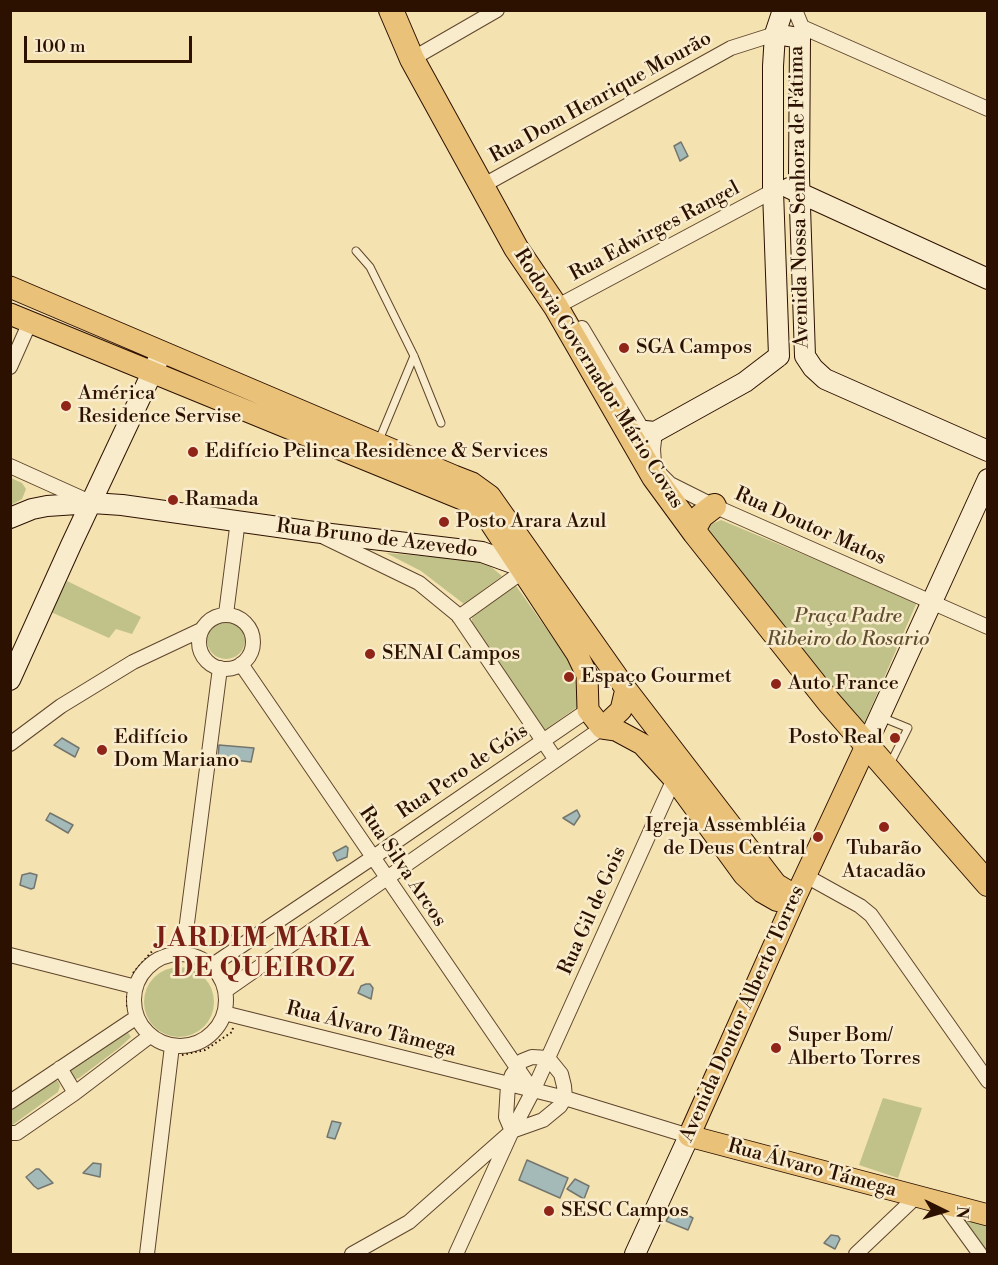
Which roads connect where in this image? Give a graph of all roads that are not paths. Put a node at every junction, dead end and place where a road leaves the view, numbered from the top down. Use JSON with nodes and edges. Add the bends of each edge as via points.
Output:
{"nodes":[{"id":1,"x":391,"y":10,"type":"edge"},
{"id":2,"x":497,"y":10,"type":"edge"},
{"id":3,"x":785,"y":11,"type":"edge"},
{"id":4,"x":801,"y":33,"type":"junction"},
{"id":5,"x":775,"y":34,"type":"junction"},
{"id":6,"x":412,"y":59,"type":"junction"},
{"id":7,"x":987,"y":109,"type":"edge"},
{"id":8,"x":773,"y":185,"type":"junction"},
{"id":9,"x":482,"y":186,"type":"junction"},
{"id":10,"x":799,"y":194,"type":"junction"},
{"id":11,"x":356,"y":251,"type":"dead end"},
{"id":12,"x":987,"y":279,"type":"edge"},
{"id":13,"x":10,"y":287,"type":"edge"},
{"id":14,"x":561,"y":304,"type":"junction"},
{"id":15,"x":20,"y":318,"type":"edge"},
{"id":16,"x":162,"y":352,"type":"junction"},
{"id":17,"x":414,"y":356,"type":"junction"},
{"id":18,"x":779,"y":356,"type":"junction"},
{"id":19,"x":805,"y":356,"type":"junction"},
{"id":20,"x":10,"y":367,"type":"edge"},
{"id":21,"x":153,"y":374,"type":"junction"},
{"id":22,"x":441,"y":423,"type":"dead end"},
{"id":23,"x":641,"y":431,"type":"junction"},
{"id":24,"x":378,"y":442,"type":"junction"},
{"id":25,"x":987,"y":451,"type":"edge"},
{"id":26,"x":10,"y":466,"type":"edge"},
{"id":27,"x":454,"y":476,"type":"junction"},
{"id":28,"x":987,"y":479,"type":"edge"},
{"id":29,"x":417,"y":480,"type":"junction"},
{"id":30,"x":92,"y":503,"type":"junction"},
{"id":31,"x":714,"y":507,"type":"junction"},
{"id":32,"x":10,"y":518,"type":"edge"},
{"id":33,"x":238,"y":520,"type":"junction"},
{"id":34,"x":314,"y":532,"type":"junction"},
{"id":35,"x":695,"y":533,"type":"junction"},
{"id":36,"x":520,"y":569,"type":"junction"},
{"id":37,"x":931,"y":602,"type":"junction"},
{"id":38,"x":226,"y":614,"type":"junction"},
{"id":39,"x":459,"y":617,"type":"junction"},
{"id":40,"x":987,"y":627,"type":"edge"},
{"id":41,"x":201,"y":630,"type":"junction"},
{"id":42,"x":241,"y":664,"type":"junction"},
{"id":43,"x":220,"y":668,"type":"junction"},
{"id":44,"x":10,"y":680,"type":"edge"},
{"id":45,"x":626,"y":689,"type":"junction"},
{"id":46,"x":588,"y":710,"type":"junction"},
{"id":47,"x":879,"y":716,"type":"junction"},
{"id":48,"x":602,"y":728,"type":"junction"},
{"id":49,"x":543,"y":741,"type":"junction"},
{"id":50,"x":10,"y":744,"type":"edge"},
{"id":51,"x":866,"y":746,"type":"junction"},
{"id":52,"x":556,"y":760,"type":"junction"},
{"id":53,"x":887,"y":769,"type":"junction"},
{"id":54,"x":674,"y":779,"type":"junction"},
{"id":55,"x":457,"y":798,"type":"junction"},
{"id":56,"x":472,"y":818,"type":"junction"},
{"id":57,"x":372,"y":858,"type":"junction"},
{"id":58,"x":806,"y":876,"type":"junction"},
{"id":59,"x":387,"y":879,"type":"junction"},
{"id":60,"x":987,"y":884,"type":"edge"},
{"id":61,"x":794,"y":900,"type":"junction"},
{"id":62,"x":295,"y":910,"type":"junction"},
{"id":63,"x":309,"y":932,"type":"junction"},
{"id":64,"x":183,"y":954,"type":"junction"},
{"id":65,"x":10,"y":955,"type":"edge"},
{"id":66,"x":211,"y":966,"type":"junction"},
{"id":67,"x":136,"y":987,"type":"junction"},
{"id":68,"x":230,"y":988,"type":"junction"},
{"id":69,"x":224,"y":1013,"type":"junction"},
{"id":70,"x":137,"y":1017,"type":"junction"},
{"id":71,"x":150,"y":1036,"type":"junction"},
{"id":72,"x":172,"y":1046,"type":"junction"},
{"id":73,"x":548,"y":1058,"type":"junction"},
{"id":74,"x":516,"y":1067,"type":"junction"},
{"id":75,"x":60,"y":1068,"type":"junction"},
{"id":76,"x":987,"y":1081,"type":"edge"},
{"id":77,"x":508,"y":1085,"type":"junction"},
{"id":78,"x":533,"y":1091,"type":"junction"},
{"id":79,"x":75,"y":1093,"type":"junction"},
{"id":80,"x":565,"y":1098,"type":"junction"},
{"id":81,"x":10,"y":1102,"type":"edge"},
{"id":82,"x":512,"y":1131,"type":"junction"},
{"id":83,"x":10,"y":1133,"type":"edge"},
{"id":84,"x":689,"y":1136,"type":"junction"},
{"id":85,"x":485,"y":1154,"type":"junction"},
{"id":86,"x":497,"y":1167,"type":"junction"},
{"id":87,"x":917,"y":1197,"type":"junction"},
{"id":88,"x":943,"y":1203,"type":"junction"},
{"id":89,"x":987,"y":1215,"type":"edge"},
{"id":90,"x":147,"y":1254,"type":"edge"},
{"id":91,"x":351,"y":1254,"type":"edge"},
{"id":92,"x":456,"y":1254,"type":"edge"},
{"id":93,"x":635,"y":1254,"type":"edge"},
{"id":94,"x":856,"y":1254,"type":"edge"},
{"id":95,"x":980,"y":1254,"type":"edge"}],
"edges":[{"from":1,"to":6,"type":"highway","name":"Rodovia Governador Mário Covas"},
{"from":2,"to":6,"type":"street"},
{"from":3,"to":4,"type":"street"},
{"from":3,"to":5,"type":"main road","name":"Avenida Nossa Senhora de Fátima"},
{"from":4,"to":5,"type":"main road","name":"Avenida Nossa Senhora de Fátima"},
{"from":4,"to":7,"type":"street"},
{"from":4,"to":10,"type":"main road","name":"Avenida Nossa Senhora de Fátima"},
{"from":5,"to":8,"type":"main road","name":"Avenida Nossa Senhora de Fátima"},
{"from":5,"to":9,"type":"street","name":"Rua Dom Henrique Mourão","via":[[731,48]]},
{"from":6,"to":9,"type":"highway","name":"Rodovia Governador Mário Covas"},
{"from":8,"to":10,"type":"main road"},
{"from":8,"to":14,"type":"street","name":"Rua Edwirges Rangel"},
{"from":8,"to":18,"type":"main road","name":"Avenida Nossa Senhora de Fátima"},
{"from":9,"to":14,"type":"highway","name":"Rodovia Governador Mário Covas","via":[[516,248]]},
{"from":10,"to":12,"type":"main road"},
{"from":10,"to":19,"type":"main road","name":"Avenida Nossa Senhora de Fátima"},
{"from":11,"to":17,"type":"lane","via":[[370,267]]},
{"from":13,"to":16,"type":"main road"},
{"from":14,"to":23,"type":"highway","name":"Rodovia Governador Mário Covas"},
{"from":15,"to":20,"type":"street"},
{"from":15,"to":21,"type":"main road"},
{"from":16,"to":21,"type":"main road"},
{"from":16,"to":24,"type":"main road"},
{"from":17,"to":22,"type":"lane"},
{"from":17,"to":24,"type":"lane"},
{"from":18,"to":19,"type":"main road","name":"Avenida Nossa Senhora de Fátima"},
{"from":18,"to":23,"type":"main road","via":[[745,382]]},
{"from":19,"to":25,"type":"main road","via":[[825,380]]},
{"from":21,"to":29,"type":"main road"},
{"from":21,"to":30,"type":"main road"},
{"from":23,"to":31,"type":"street","name":"Rua Doutor Matos","via":[[653,449],[654,463],[661,476]]},
{"from":23,"to":35,"type":"highway","name":"Rodovia Governador Mário Covas","via":[[654,477]]},
{"from":24,"to":27,"type":"main road"},
{"from":26,"to":30,"type":"street"},
{"from":27,"to":29,"type":"main road","via":[[423,468]]},
{"from":27,"to":45,"type":"main road","via":[[490,496]]},
{"from":28,"to":37,"type":"main road","name":"Avenida Doutor Alberto Torres"},
{"from":29,"to":36,"type":"main road","via":[[472,503],[490,522]]},
{"from":30,"to":32,"type":"main road","name":"Rua Bruno de Azevedo","via":[[47,506]]},
{"from":30,"to":33,"type":"main road","name":"Rua Bruno de Azevedo"},
{"from":30,"to":44,"type":"main road"},
{"from":31,"to":35,"type":"highway","via":[[701,516]]},
{"from":31,"to":37,"type":"street","name":"Rua Doutor Matos"},
{"from":33,"to":34,"type":"main road","name":"Rua Bruno de Azevedo"},
{"from":33,"to":38,"type":"street"},
{"from":34,"to":36,"type":"main road","name":"Rua Bruno de Azevedo","via":[[482,552]]},
{"from":34,"to":39,"type":"street","via":[[419,583]]},
{"from":35,"to":51,"type":"highway","name":"Rodovia Governador Mário Covas"},
{"from":36,"to":39,"type":"street"},
{"from":36,"to":46,"type":"main road","via":[[577,654],[587,675]]},
{"from":37,"to":40,"type":"street","name":"Rua Doutor Matos"},
{"from":37,"to":47,"type":"main road","name":"Avenida Doutor Alberto Torres"},
{"from":38,"to":41,"type":"street","via":[[216,616]]},
{"from":38,"to":42,"type":"street","via":[[237,617],[252,634],[249,656]]},
{"from":39,"to":49,"type":"street"},
{"from":41,"to":43,"type":"street","via":[[201,654]]},
{"from":41,"to":50,"type":"street","via":[[134,662],[61,706]]},
{"from":42,"to":43,"type":"street","via":[[231,669]]},
{"from":42,"to":57,"type":"street","name":"Rua Silva Arcos"},
{"from":43,"to":64,"type":"street"},
{"from":45,"to":48,"type":"main road","via":[[621,710]]},
{"from":45,"to":61,"type":"main road","via":[[776,884]]},
{"from":46,"to":48,"type":"main road"},
{"from":46,"to":49,"type":"street","name":"Rua Pero de Góis"},
{"from":47,"to":51,"type":"main road","name":"Avenida Doutor Alberto Torres"},
{"from":47,"to":53,"type":"lane","via":[[908,728]]},
{"from":48,"to":52,"type":"street"},
{"from":48,"to":54,"type":"main road","via":[[616,730],[642,744]]},
{"from":49,"to":52,"type":"street"},
{"from":49,"to":55,"type":"street","name":"Rua Pero de Góis"},
{"from":51,"to":53,"type":"highway","name":"Rodovia Governador Mário Covas"},
{"from":51,"to":58,"type":"main road","name":"Avenida Doutor Alberto Torres"},
{"from":52,"to":56,"type":"street"},
{"from":53,"to":60,"type":"highway","name":"Rodovia Governador Mário Covas"},
{"from":54,"to":61,"type":"main road","via":[[744,875],[776,900]]},
{"from":54,"to":73,"type":"street","name":"Rua Gil de Gois"},
{"from":55,"to":56,"type":"street"},
{"from":55,"to":57,"type":"street","name":"Rua Pero de Góis"},
{"from":56,"to":59,"type":"street"},
{"from":57,"to":59,"type":"street","name":"Rua Silva Arcos"},
{"from":57,"to":62,"type":"street","name":"Rua Pero de Góis"},
{"from":58,"to":61,"type":"main road","name":"Avenida Doutor Alberto Torres"},
{"from":58,"to":76,"type":"street","via":[[871,915]]},
{"from":59,"to":63,"type":"street"},
{"from":59,"to":74,"type":"street","name":"Rua Silva Arcos"},
{"from":61,"to":84,"type":"main road","name":"Avenida Doutor Alberto Torres"},
{"from":62,"to":63,"type":"street"},
{"from":62,"to":66,"type":"street","name":"Rua Pero de Góis"},
{"from":63,"to":68,"type":"street"},
{"from":64,"to":66,"type":"street"},
{"from":64,"to":67,"type":"street","via":[[154,963],[142,973]]},
{"from":65,"to":67,"type":"street"},
{"from":66,"to":68,"type":"street"},
{"from":67,"to":70,"type":"street"},
{"from":68,"to":69,"type":"street"},
{"from":69,"to":72,"type":"street","via":[[217,1029],[204,1040],[189,1046]]},
{"from":69,"to":77,"type":"street","name":"Rua Álvaro Tâmega"},
{"from":70,"to":71,"type":"street"},
{"from":70,"to":75,"type":"street"},
{"from":71,"to":72,"type":"street"},
{"from":71,"to":79,"type":"street"},
{"from":72,"to":90,"type":"street"},
{"from":73,"to":74,"type":"street","via":[[532,1057]]},
{"from":73,"to":78,"type":"street","name":"Rua Gil de Gois"},
{"from":73,"to":80,"type":"street","via":[[561,1074]]},
{"from":74,"to":77,"type":"street"},
{"from":74,"to":78,"type":"street","name":"Rua Silva Arcos"},
{"from":75,"to":79,"type":"street"},
{"from":75,"to":81,"type":"street"},
{"from":77,"to":78,"type":"street","name":"Rua Álvaro Támega"},
{"from":77,"to":82,"type":"street","via":[[506,1117]]},
{"from":78,"to":80,"type":"street","name":"Rua Álvaro Támega"},
{"from":78,"to":82,"type":"street","name":"Rua Gil de Gois"},
{"from":79,"to":83,"type":"street","via":[[17,1133]]},
{"from":80,"to":82,"type":"street","via":[[543,1120]]},
{"from":80,"to":84,"type":"street","name":"Rua Álvaro Támega"},
{"from":82,"to":85,"type":"street"},
{"from":82,"to":86,"type":"street","name":"Rua Gil de Gois"},
{"from":84,"to":87,"type":"main road","name":"Rua Álvaro Támega"},
{"from":84,"to":93,"type":"main road","name":"Avenida Doutor Alberto Torres"},
{"from":85,"to":86,"type":"street"},
{"from":85,"to":91,"type":"street","via":[[409,1222]]},
{"from":86,"to":92,"type":"street","name":"Rua Gil de Gois"},
{"from":87,"to":88,"type":"main road","name":"Rua Álvaro Támega"},
{"from":87,"to":94,"type":"street"},
{"from":88,"to":89,"type":"main road","name":"Rua Álvaro Támega"},
{"from":88,"to":95,"type":"street"}]}
